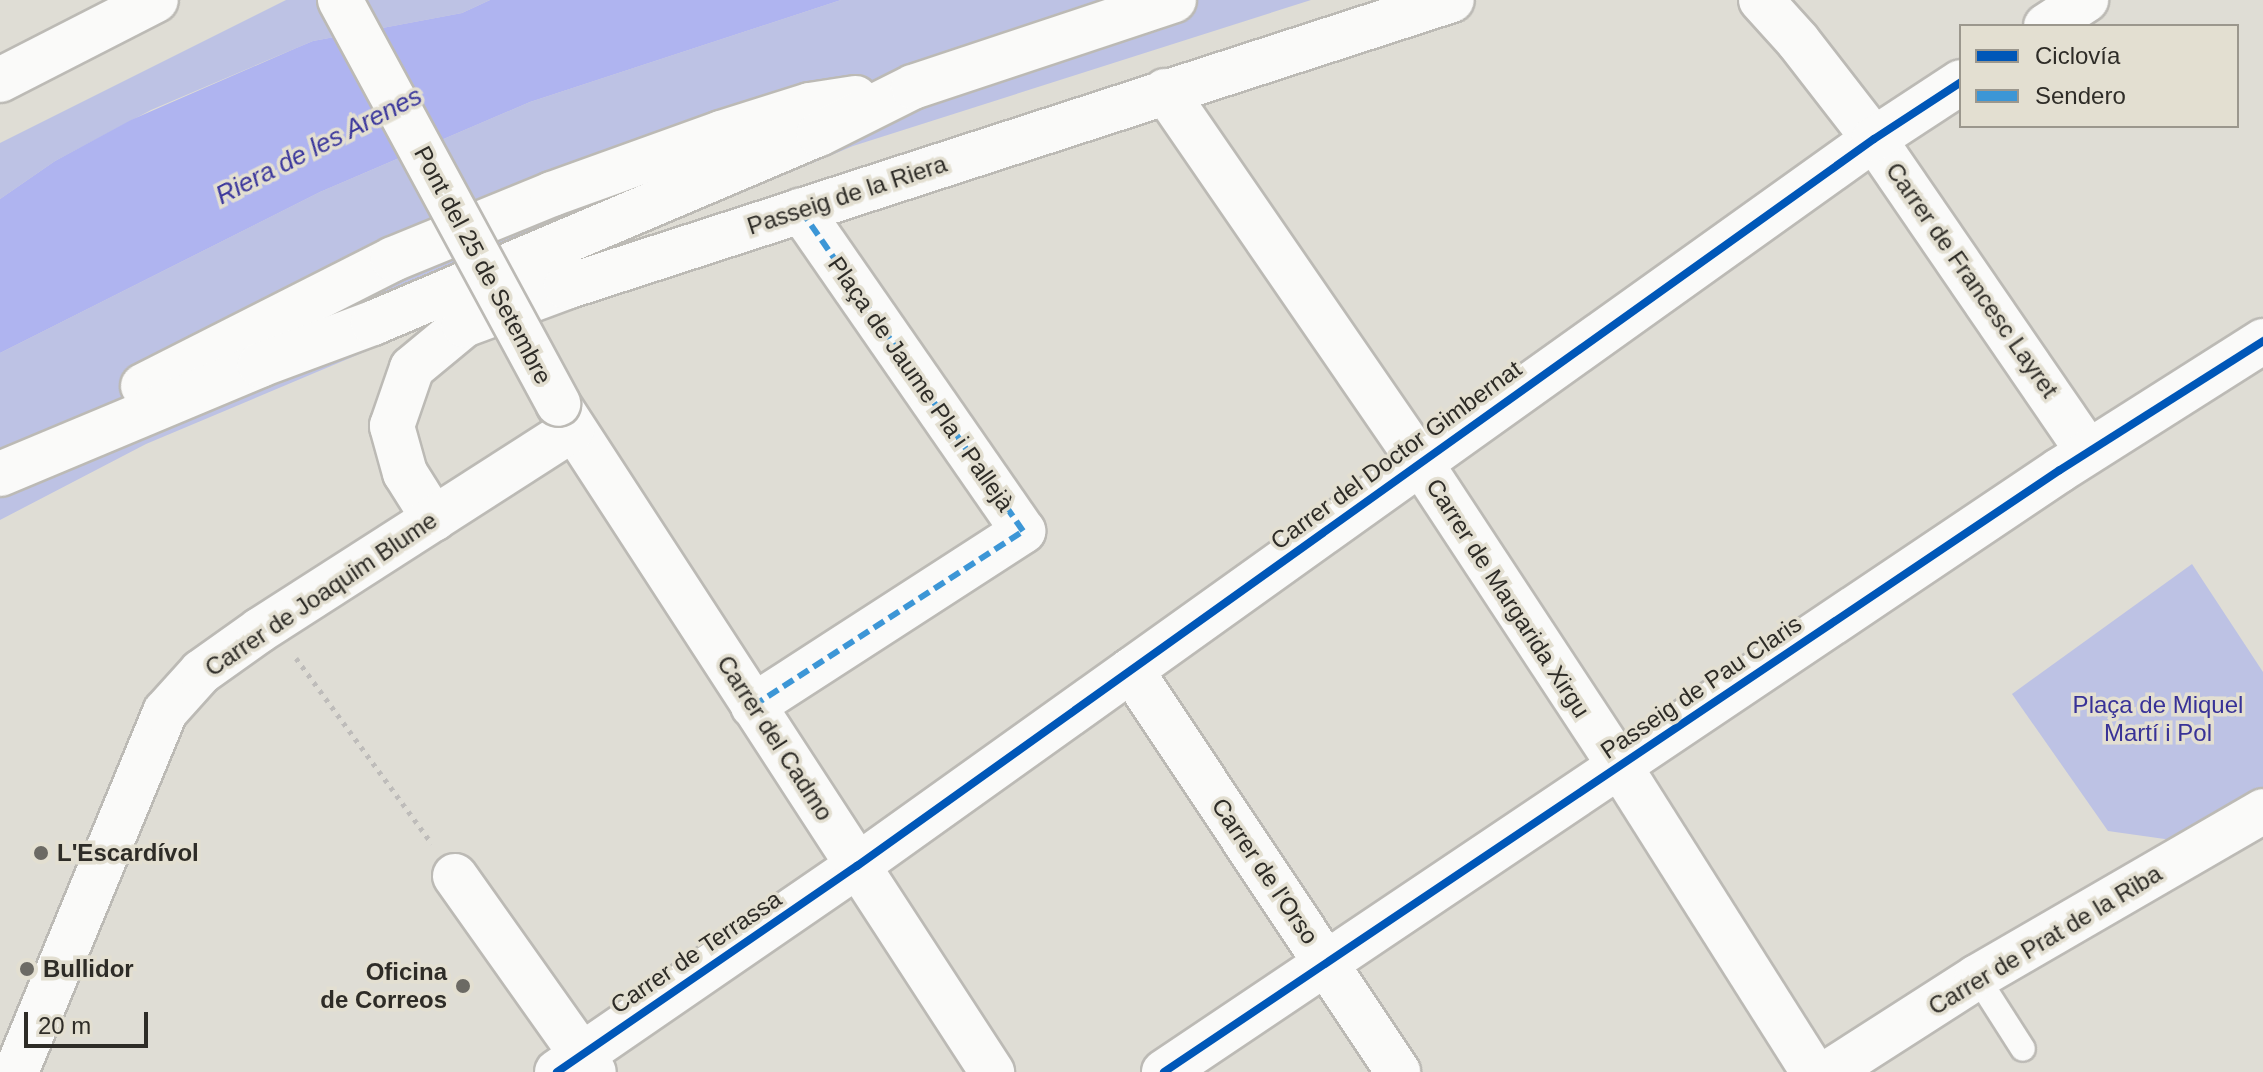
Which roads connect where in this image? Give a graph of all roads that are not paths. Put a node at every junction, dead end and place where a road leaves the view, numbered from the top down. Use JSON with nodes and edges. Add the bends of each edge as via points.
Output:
{"nodes":[{"id":1,"x":156,"y":0,"type":"edge"},
{"id":2,"x":340,"y":0,"type":"edge"},
{"id":3,"x":1174,"y":0,"type":"edge"},
{"id":4,"x":1452,"y":0,"type":"edge"},
{"id":5,"x":1761,"y":0,"type":"edge"},
{"id":6,"x":2086,"y":0,"type":"edge"},
{"id":7,"x":2049,"y":24,"type":"edge"},
{"id":8,"x":0,"y":80,"type":"edge"},
{"id":9,"x":1959,"y":83,"type":"edge"},
{"id":10,"x":1165,"y":91,"type":"junction"},
{"id":11,"x":1874,"y":139,"type":"junction"},
{"id":12,"x":801,"y":210,"type":"junction"},
{"id":13,"x":2263,"y":341,"type":"edge"},
{"id":14,"x":565,"y":417,"type":"junction"},
{"id":15,"x":2088,"y":451,"type":"junction"},
{"id":16,"x":1420,"y":462,"type":"junction"},
{"id":17,"x":0,"y":471,"type":"edge"},
{"id":18,"x":434,"y":519,"type":"junction"},
{"id":19,"x":1131,"y":670,"type":"junction"},
{"id":20,"x":753,"y":706,"type":"junction"},
{"id":21,"x":1619,"y":765,"type":"junction"},
{"id":22,"x":2263,"y":811,"type":"edge"},
{"id":23,"x":857,"y":866,"type":"junction"},
{"id":24,"x":455,"y":876,"type":"road end"},
{"id":25,"x":1326,"y":963,"type":"junction"},
{"id":26,"x":1977,"y":977,"type":"junction"},
{"id":27,"x":2023,"y":1049,"type":"dead end"},
{"id":28,"x":13,"y":1054,"type":"edge"},
{"id":29,"x":578,"y":1066,"type":"edge"},
{"id":30,"x":992,"y":1072,"type":"edge"},
{"id":31,"x":1164,"y":1072,"type":"edge"},
{"id":32,"x":1398,"y":1072,"type":"edge"},
{"id":33,"x":1813,"y":1072,"type":"edge"},
{"id":34,"x":1829,"y":1072,"type":"edge"}],
"edges":[{"from":1,"to":8,"type":"street"},
{"from":2,"to":14,"type":"street","name":"Pont del 25 de Setembre","bridge":true},
{"from":3,"to":17,"type":"street","via":[[913,87],[819,134],[373,323]]},
{"from":4,"to":10,"type":"street","name":"Passeig de la Riera"},
{"from":5,"to":11,"type":"street","name":"Carrer de Francesc Layret"},
{"from":6,"to":7,"type":"street"},
{"from":9,"to":11,"type":"street","name":"Carrer del Doctor Gimbernat"},
{"from":10,"to":12,"type":"street","name":"Passeig de la Riera"},
{"from":10,"to":16,"type":"street","name":"Carrer de Margarida Xirgu"},
{"from":11,"to":15,"type":"street","name":"Carrer de Francesc Layret"},
{"from":11,"to":16,"type":"street","name":"Carrer del Doctor Gimbernat"},
{"from":12,"to":18,"type":"street","name":"Passeig de la Riera","via":[[464,325],[422,359],[412,368],[392,426],[405,473]]},
{"from":12,"to":20,"type":"street","name":"Plaça de Jaume Pla i Pallejà","via":[[1023,531]]},
{"from":13,"to":15,"type":"street","name":"Passeig de Pau Claris"},
{"from":14,"to":18,"type":"street","name":"Carrer de Joaquim Blume"},
{"from":14,"to":20,"type":"street","name":"Carrer del Cadmo"},
{"from":15,"to":21,"type":"street","name":"Passeig de Pau Claris"},
{"from":16,"to":19,"type":"street","name":"Carrer del Doctor Gimbernat"},
{"from":16,"to":21,"type":"street","name":"Carrer de Margarida Xirgu"},
{"from":18,"to":28,"type":"street","name":"Carrer de Joaquim Blume","via":[[201,672],[165,712]]},
{"from":19,"to":23,"type":"street","name":"Carrer del Doctor Gimbernat"},
{"from":19,"to":25,"type":"street","name":"Carrer de l'Orso"},
{"from":20,"to":23,"type":"street","name":"Carrer del Cadmo"},
{"from":21,"to":25,"type":"street","name":"Passeig de Pau Claris"},
{"from":21,"to":33,"type":"street","name":"Carrer de Margarida Xirgu"},
{"from":22,"to":26,"type":"street","name":"Carrer de Prat de la Riba"},
{"from":23,"to":29,"type":"street","name":"Carrer de Terrassa"},
{"from":23,"to":30,"type":"street","name":"Carrer del Cadmo"},
{"from":24,"to":29,"type":"street"},
{"from":25,"to":31,"type":"street","name":"Passeig de Pau Claris"},
{"from":25,"to":32,"type":"street","name":"Carrer de l'Orso"},
{"from":26,"to":27,"type":"lane"},
{"from":26,"to":34,"type":"street","name":"Carrer de Prat de la Riba"}]}
